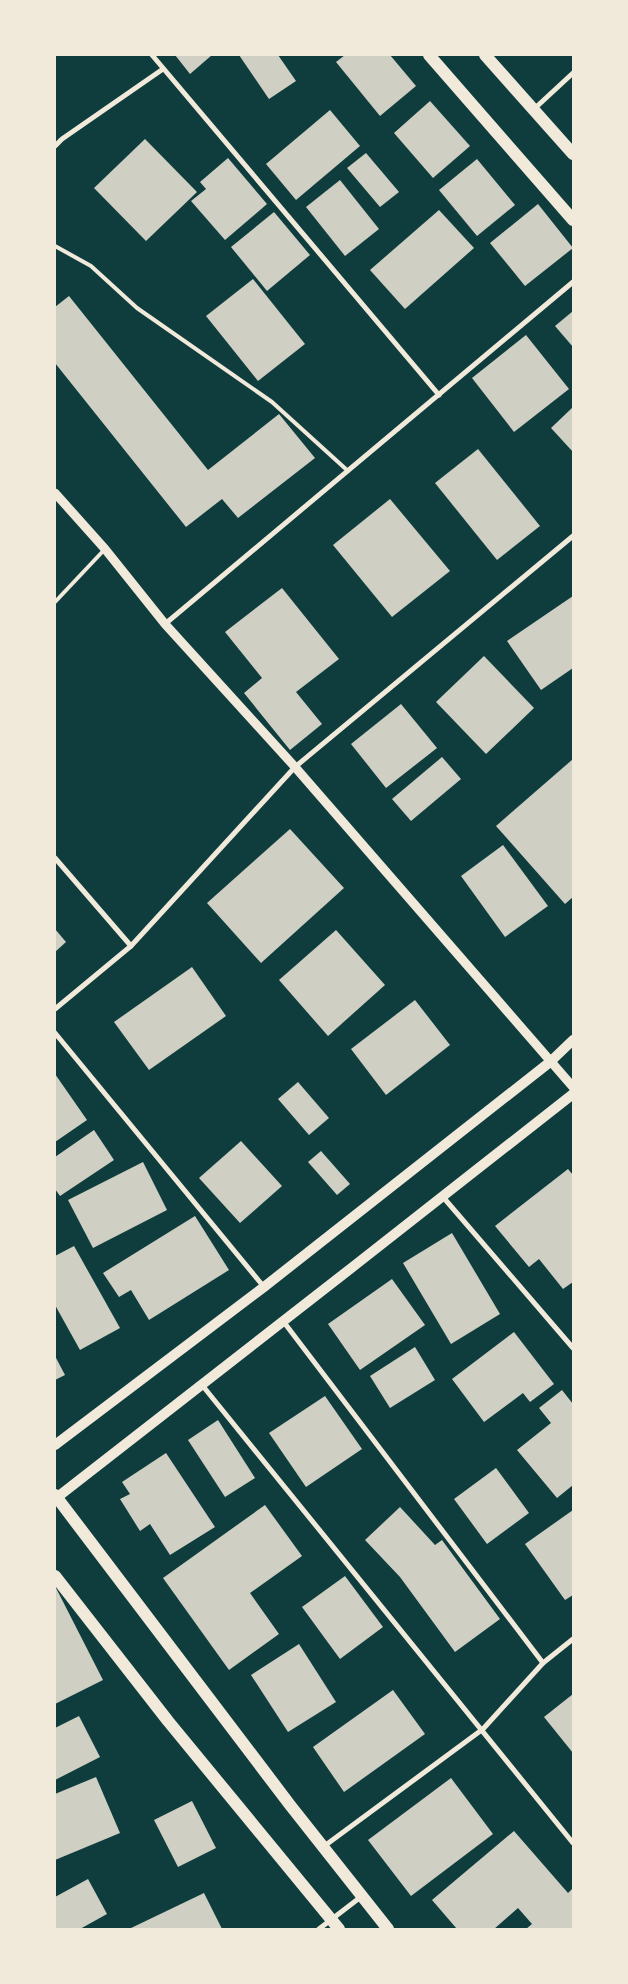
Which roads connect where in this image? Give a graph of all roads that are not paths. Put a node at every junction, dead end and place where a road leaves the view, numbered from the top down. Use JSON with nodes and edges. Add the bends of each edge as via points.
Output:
{"nodes":[{"id":1,"x":152,"y":55,"type":"edge"},
{"id":2,"x":429,"y":55,"type":"edge"},
{"id":3,"x":485,"y":55,"type":"edge"},
{"id":4,"x":163,"y":69,"type":"junction"},
{"id":5,"x":573,"y":72,"type":"edge"},
{"id":6,"x":533,"y":110,"type":"junction"},
{"id":7,"x":55,"y":146,"type":"edge"},
{"id":8,"x":573,"y":154,"type":"edge"},
{"id":9,"x":573,"y":220,"type":"edge"},
{"id":10,"x":55,"y":246,"type":"edge"},
{"id":11,"x":573,"y":282,"type":"edge"},
{"id":12,"x":439,"y":395,"type":"junction"},
{"id":13,"x":348,"y":471,"type":"junction"},
{"id":14,"x":55,"y":494,"type":"edge"},
{"id":15,"x":573,"y":536,"type":"edge"},
{"id":16,"x":105,"y":549,"type":"junction"},
{"id":17,"x":55,"y":602,"type":"edge"},
{"id":18,"x":165,"y":624,"type":"junction"},
{"id":19,"x":295,"y":767,"type":"junction"},
{"id":20,"x":55,"y":858,"type":"edge"},
{"id":21,"x":131,"y":946,"type":"junction"},
{"id":22,"x":55,"y":1009,"type":"edge"},
{"id":23,"x":55,"y":1033,"type":"edge"},
{"id":24,"x":573,"y":1040,"type":"edge"},
{"id":25,"x":550,"y":1062,"type":"junction"},
{"id":26,"x":573,"y":1087,"type":"edge"},
{"id":27,"x":573,"y":1094,"type":"edge"},
{"id":28,"x":443,"y":1197,"type":"junction"},
{"id":29,"x":264,"y":1287,"type":"junction"},
{"id":30,"x":283,"y":1321,"type":"junction"},
{"id":31,"x":573,"y":1348,"type":"edge"},
{"id":32,"x":201,"y":1384,"type":"junction"},
{"id":33,"x":55,"y":1445,"type":"edge"},
{"id":34,"x":56,"y":1497,"type":"edge"},
{"id":35,"x":55,"y":1576,"type":"edge"},
{"id":36,"x":573,"y":1639,"type":"edge"},
{"id":37,"x":543,"y":1663,"type":"junction"},
{"id":38,"x":483,"y":1729,"type":"junction"},
{"id":39,"x":573,"y":1843,"type":"edge"},
{"id":40,"x":323,"y":1847,"type":"junction"},
{"id":41,"x":362,"y":1896,"type":"junction"},
{"id":42,"x":335,"y":1925,"type":"edge"},
{"id":43,"x":319,"y":1929,"type":"edge"},
{"id":44,"x":388,"y":1929,"type":"edge"}],
"edges":[{"from":1,"to":4,"type":"street"},
{"from":2,"to":9,"type":"main road"},
{"from":3,"to":6,"type":"main road"},
{"from":4,"to":7,"type":"street"},
{"from":4,"to":12,"type":"street"},
{"from":5,"to":6,"type":"street"},
{"from":6,"to":8,"type":"main road"},
{"from":10,"to":13,"type":"lane","via":[[91,266],[137,308],[272,402]]},
{"from":11,"to":12,"type":"street"},
{"from":12,"to":13,"type":"street"},
{"from":13,"to":18,"type":"street"},
{"from":14,"to":16,"type":"street"},
{"from":15,"to":19,"type":"street"},
{"from":16,"to":17,"type":"lane"},
{"from":16,"to":18,"type":"street"},
{"from":18,"to":19,"type":"street"},
{"from":19,"to":21,"type":"street"},
{"from":19,"to":25,"type":"street"},
{"from":20,"to":21,"type":"street"},
{"from":21,"to":22,"type":"street"},
{"from":23,"to":29,"type":"street"},
{"from":24,"to":25,"type":"main road"},
{"from":25,"to":26,"type":"street"},
{"from":25,"to":29,"type":"main road"},
{"from":27,"to":28,"type":"main road"},
{"from":28,"to":30,"type":"main road"},
{"from":28,"to":31,"type":"street"},
{"from":29,"to":33,"type":"main road"},
{"from":30,"to":32,"type":"main road"},
{"from":30,"to":37,"type":"street"},
{"from":32,"to":34,"type":"main road"},
{"from":32,"to":38,"type":"street"},
{"from":34,"to":40,"type":"main road"},
{"from":35,"to":42,"type":"main road","via":[[168,1721]]},
{"from":36,"to":37,"type":"street"},
{"from":37,"to":38,"type":"street"},
{"from":38,"to":39,"type":"street"},
{"from":38,"to":40,"type":"street"},
{"from":40,"to":41,"type":"main road"},
{"from":41,"to":42,"type":"street"},
{"from":41,"to":44,"type":"main road"},
{"from":42,"to":43,"type":"street"}]}
